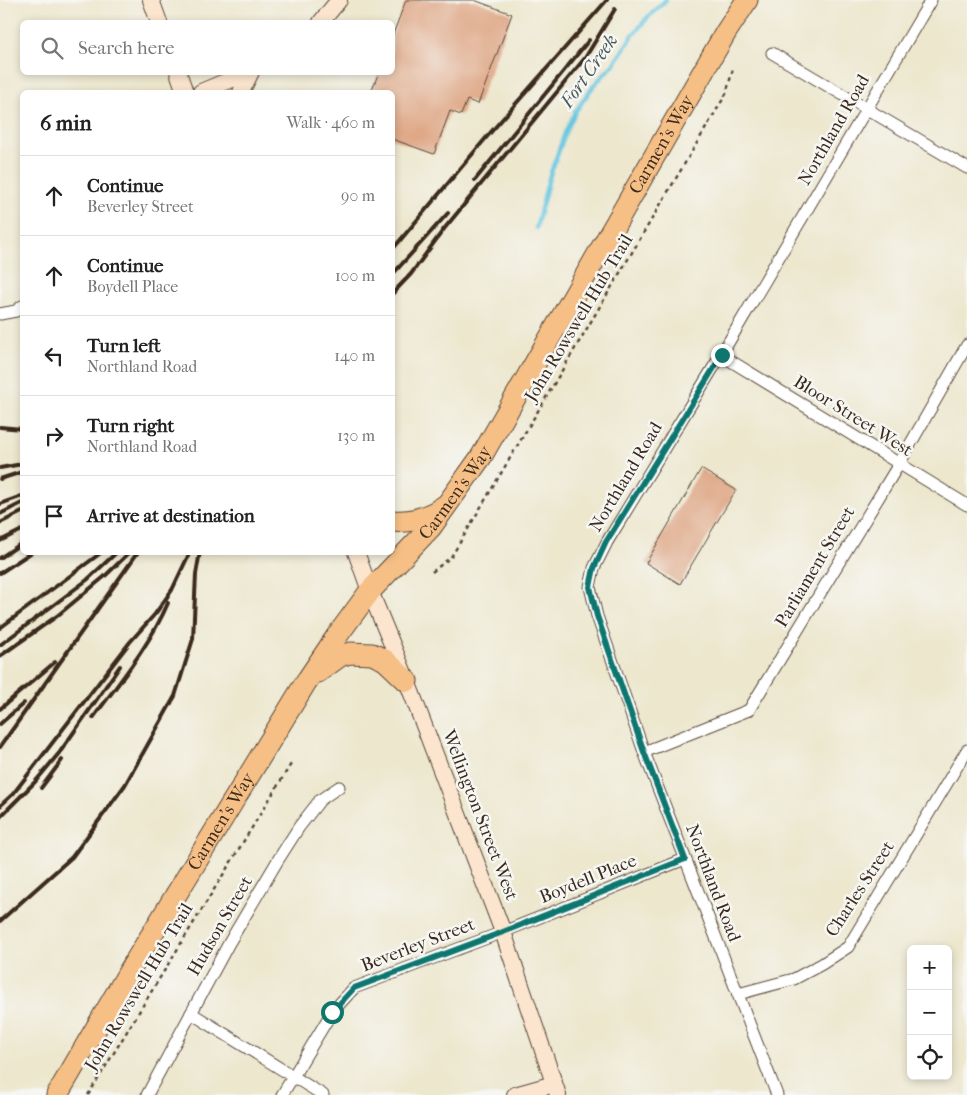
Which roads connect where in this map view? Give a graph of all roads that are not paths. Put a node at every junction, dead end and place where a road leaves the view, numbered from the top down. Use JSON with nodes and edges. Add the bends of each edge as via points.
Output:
{"nodes":[{"id":1,"x":339,"y":0,"type":"edge"},
{"id":2,"x":747,"y":0,"type":"edge"},
{"id":3,"x":931,"y":0,"type":"edge"},
{"id":4,"x":150,"y":1,"type":"edge"},
{"id":5,"x":160,"y":20,"type":"edge"},
{"id":6,"x":323,"y":20,"type":"edge"},
{"id":7,"x":772,"y":53,"type":"dead end"},
{"id":8,"x":179,"y":75,"type":"edge"},
{"id":9,"x":243,"y":75,"type":"edge"},
{"id":10,"x":249,"y":75,"type":"edge"},
{"id":11,"x":184,"y":90,"type":"edge"},
{"id":12,"x":206,"y":90,"type":"edge"},
{"id":13,"x":242,"y":90,"type":"edge"},
{"id":14,"x":866,"y":108,"type":"junction"},
{"id":15,"x":967,"y":168,"type":"edge"},
{"id":16,"x":20,"y":308,"type":"edge"},
{"id":17,"x":0,"y":314,"type":"edge"},
{"id":18,"x":967,"y":345,"type":"edge"},
{"id":19,"x":722,"y":355,"type":"junction"},
{"id":20,"x":899,"y":464,"type":"junction"},
{"id":21,"x":448,"y":503,"type":"junction"},
{"id":22,"x":967,"y":505,"type":"edge"},
{"id":23,"x":395,"y":521,"type":"edge"},
{"id":24,"x":357,"y":555,"type":"edge"},
{"id":25,"x":370,"y":591,"type":"junction"},
{"id":26,"x":407,"y":681,"type":"junction"},
{"id":27,"x":306,"y":682,"type":"junction"},
{"id":28,"x":967,"y":750,"type":"edge"},
{"id":29,"x":644,"y":752,"type":"junction"},
{"id":30,"x":339,"y":787,"type":"dead end"},
{"id":31,"x":685,"y":859,"type":"junction"},
{"id":32,"x":503,"y":932,"type":"junction"},
{"id":33,"x":738,"y":994,"type":"junction"},
{"id":34,"x":191,"y":1013,"type":"junction"},
{"id":35,"x":293,"y":1076,"type":"junction"},
{"id":36,"x":556,"y":1090,"type":"edge"},
{"id":37,"x":57,"y":1095,"type":"edge"},
{"id":38,"x":148,"y":1095,"type":"edge"},
{"id":39,"x":282,"y":1095,"type":"edge"},
{"id":40,"x":323,"y":1095,"type":"edge"},
{"id":41,"x":515,"y":1095,"type":"edge"},
{"id":42,"x":777,"y":1095,"type":"edge"}],
"edges":[{"from":1,"to":6,"type":"main road"},
{"from":2,"to":21,"type":"highway","name":"Carmen's Way","via":[[480,457]]},
{"from":3,"to":14,"type":"street","name":"Northland Road"},
{"from":4,"to":5,"type":"main road"},
{"from":7,"to":14,"type":"street"},
{"from":8,"to":11,"type":"main road"},
{"from":9,"to":12,"type":"main road"},
{"from":10,"to":13,"type":"main road"},
{"from":14,"to":15,"type":"street"},
{"from":14,"to":19,"type":"street","name":"Northland Road"},
{"from":16,"to":17,"type":"street","via":[[16,312]]},
{"from":18,"to":20,"type":"street","name":"Parliament Street"},
{"from":19,"to":20,"type":"street","name":"Bloor Street West"},
{"from":19,"to":29,"type":"street","name":"Northland Road","via":[[606,542],[594,568],[590,587]]},
{"from":20,"to":22,"type":"street","name":"Bloor Street West"},
{"from":20,"to":29,"type":"street","name":"Parliament Street","via":[[749,710]]},
{"from":21,"to":23,"type":"highway","via":[[434,513],[409,521]]},
{"from":21,"to":25,"type":"highway","name":"Carmen's Way","via":[[431,527]]},
{"from":24,"to":25,"type":"main road","name":"Wellington Street West"},
{"from":25,"to":26,"type":"main road","name":"Wellington Street West"},
{"from":25,"to":27,"type":"highway","name":"Carmen's Way"},
{"from":26,"to":27,"type":"highway","via":[[384,660],[372,654],[350,653],[331,661]]},
{"from":26,"to":32,"type":"main road","name":"Wellington Street West"},
{"from":27,"to":37,"type":"highway","name":"Carmen's Way"},
{"from":28,"to":33,"type":"street","name":"Charles Street","via":[[848,947],[794,979]]},
{"from":29,"to":31,"type":"street","name":"Northland Road"},
{"from":30,"to":34,"type":"street","name":"Hudson Street","via":[[320,800],[298,826]]},
{"from":31,"to":32,"type":"street","name":"Boydell Place"},
{"from":31,"to":33,"type":"street","name":"Northland Road"},
{"from":32,"to":35,"type":"street","name":"Beverley Street","via":[[354,988],[332,1012]]},
{"from":32,"to":36,"type":"main road","name":"Wellington Street West"},
{"from":33,"to":42,"type":"street","name":"Northland Road"},
{"from":34,"to":35,"type":"street"},
{"from":34,"to":38,"type":"street","name":"Hudson Street"},
{"from":35,"to":39,"type":"street","name":"Beverley Street"},
{"from":35,"to":40,"type":"street"},
{"from":36,"to":41,"type":"main road"}]}
